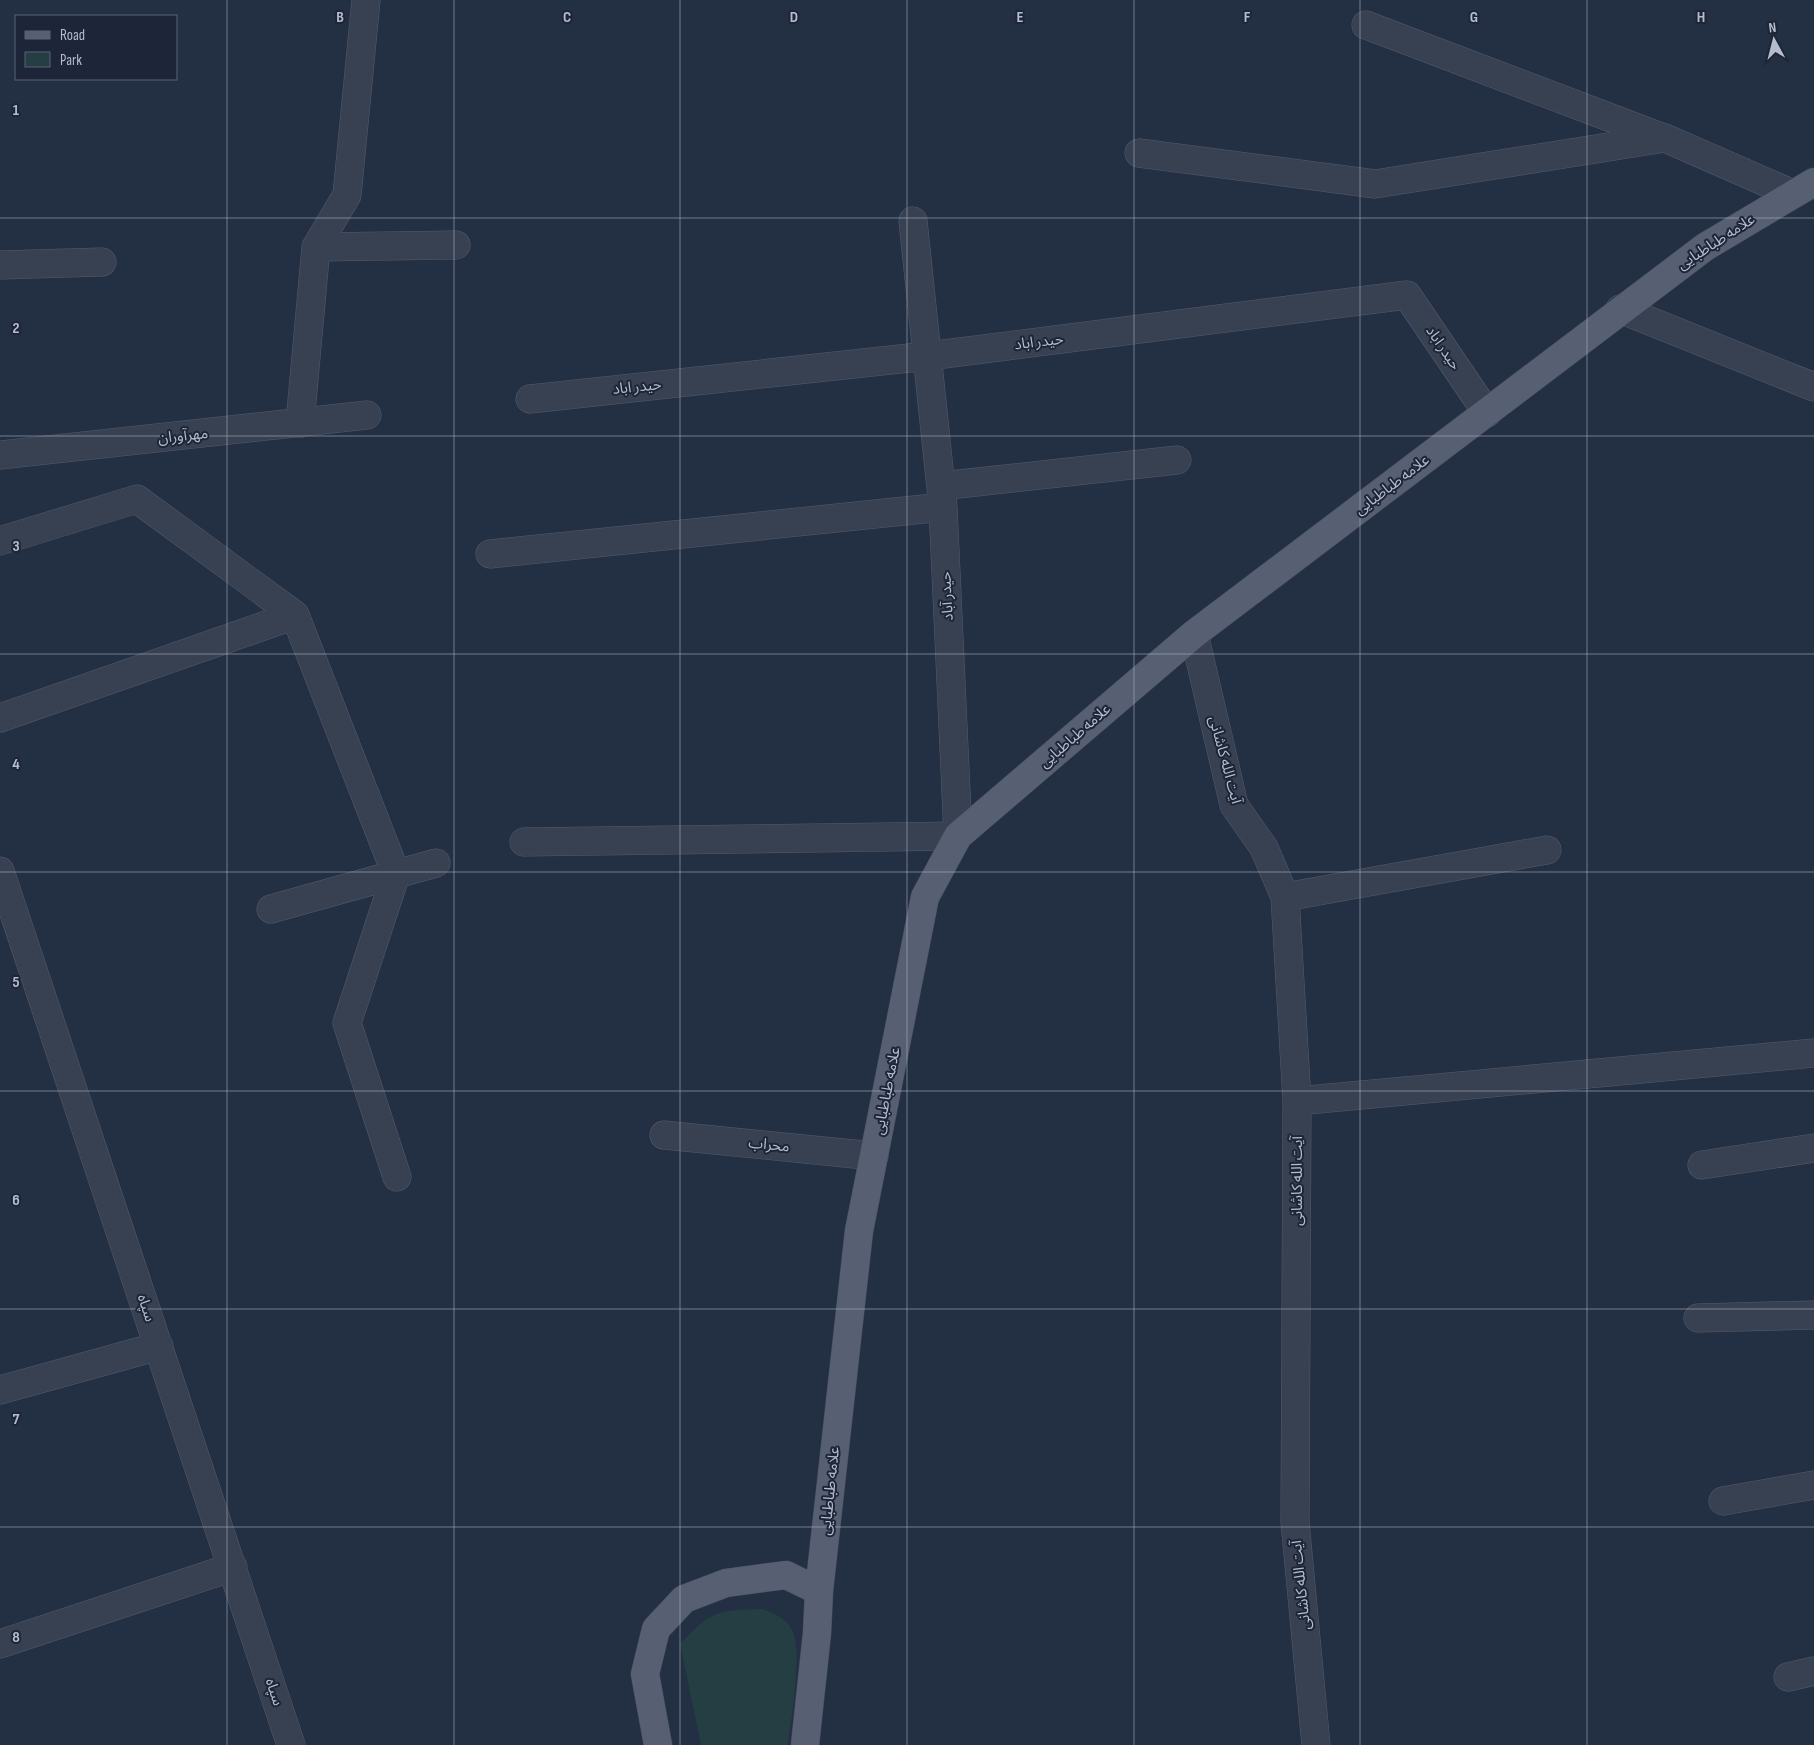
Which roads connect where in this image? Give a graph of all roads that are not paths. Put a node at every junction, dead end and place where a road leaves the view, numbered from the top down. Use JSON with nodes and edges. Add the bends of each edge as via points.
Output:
{"nodes":[{"id":1,"x":366,"y":0,"type":"edge"},
{"id":2,"x":1366,"y":25,"type":"dead end"},
{"id":3,"x":1665,"y":138,"type":"junction"},
{"id":4,"x":1139,"y":153,"type":"dead end"},
{"id":5,"x":1804,"y":188,"type":"edge"},
{"id":6,"x":913,"y":221,"type":"dead end"},
{"id":7,"x":456,"y":244,"type":"dead end"},
{"id":8,"x":316,"y":247,"type":"junction"},
{"id":9,"x":102,"y":262,"type":"dead end"},
{"id":10,"x":0,"y":265,"type":"edge"},
{"id":11,"x":1620,"y":310,"type":"junction"},
{"id":12,"x":928,"y":356,"type":"junction"},
{"id":13,"x":1814,"y":387,"type":"edge"},
{"id":14,"x":530,"y":399,"type":"dead end"},
{"id":15,"x":1487,"y":413,"type":"junction"},
{"id":16,"x":367,"y":416,"type":"dead end"},
{"id":17,"x":300,"y":423,"type":"junction"},
{"id":18,"x":0,"y":455,"type":"edge"},
{"id":19,"x":1177,"y":460,"type":"dead end"},
{"id":20,"x":942,"y":496,"type":"junction"},
{"id":21,"x":0,"y":541,"type":"edge"},
{"id":22,"x":490,"y":554,"type":"dead end"},
{"id":23,"x":295,"y":615,"type":"junction"},
{"id":24,"x":1194,"y":634,"type":"junction"},
{"id":25,"x":0,"y":718,"type":"edge"},
{"id":26,"x":958,"y":836,"type":"junction"},
{"id":27,"x":524,"y":842,"type":"dead end"},
{"id":28,"x":1547,"y":850,"type":"dead end"},
{"id":29,"x":436,"y":863,"type":"dead end"},
{"id":30,"x":0,"y":871,"type":"edge"},
{"id":31,"x":396,"y":874,"type":"junction"},
{"id":32,"x":1285,"y":897,"type":"junction"},
{"id":33,"x":271,"y":909,"type":"dead end"},
{"id":34,"x":1814,"y":1053,"type":"edge"},
{"id":35,"x":1297,"y":1100,"type":"junction"},
{"id":36,"x":664,"y":1135,"type":"dead end"},
{"id":37,"x":1814,"y":1148,"type":"edge"},
{"id":38,"x":874,"y":1156,"type":"junction"},
{"id":39,"x":1702,"y":1165,"type":"dead end"},
{"id":40,"x":397,"y":1177,"type":"dead end"},
{"id":41,"x":1814,"y":1315,"type":"edge"},
{"id":42,"x":1698,"y":1318,"type":"dead end"},
{"id":43,"x":159,"y":1346,"type":"junction"},
{"id":44,"x":0,"y":1390,"type":"edge"},
{"id":45,"x":1814,"y":1485,"type":"edge"},
{"id":46,"x":1723,"y":1501,"type":"dead end"},
{"id":47,"x":233,"y":1567,"type":"junction"},
{"id":48,"x":819,"y":1591,"type":"junction"},
{"id":49,"x":0,"y":1644,"type":"edge"},
{"id":50,"x":291,"y":1745,"type":"edge"},
{"id":51,"x":658,"y":1745,"type":"edge"},
{"id":52,"x":805,"y":1745,"type":"edge"},
{"id":53,"x":1316,"y":1745,"type":"edge"}],
"edges":[{"from":1,"to":8,"type":"street","via":[[348,195]]},
{"from":2,"to":3,"type":"street"},
{"from":3,"to":4,"type":"street","via":[[1375,184]]},
{"from":3,"to":5,"type":"street"},
{"from":5,"to":11,"type":"main road","name":"علامه طباطبایی","via":[[1705,247]]},
{"from":6,"to":12,"type":"street","name":"حیدر آباد"},
{"from":7,"to":8,"type":"street"},
{"from":8,"to":17,"type":"street"},
{"from":9,"to":10,"type":"street"},
{"from":11,"to":13,"type":"street"},
{"from":11,"to":15,"type":"main road","name":"علامه طباطبایی"},
{"from":12,"to":14,"type":"street","name":"حیدر اباد"},
{"from":12,"to":15,"type":"street","name":"حیدر اباد","via":[[1407,296]]},
{"from":12,"to":20,"type":"street","name":"حیدر آباد"},
{"from":15,"to":24,"type":"main road","name":"علامه طباطبایی"},
{"from":16,"to":17,"type":"street","name":"مهرآوران"},
{"from":17,"to":18,"type":"street","name":"مهرآوران"},
{"from":19,"to":20,"type":"street"},
{"from":20,"to":22,"type":"street"},
{"from":20,"to":26,"type":"street","name":"حیدر آباد"},
{"from":21,"to":23,"type":"street","via":[[137,499]]},
{"from":23,"to":25,"type":"street"},
{"from":23,"to":31,"type":"street"},
{"from":24,"to":26,"type":"main road","name":"علامه طباطبایی"},
{"from":24,"to":32,"type":"street","name":"آیت الله کاشانی","via":[[1234,805],[1264,848]]},
{"from":26,"to":27,"type":"street"},
{"from":26,"to":38,"type":"main road","name":"علامه طباطبایی","via":[[925,897]]},
{"from":28,"to":32,"type":"street"},
{"from":29,"to":31,"type":"street"},
{"from":30,"to":43,"type":"street","name":"سپاه"},
{"from":31,"to":33,"type":"street"},
{"from":31,"to":40,"type":"street","via":[[347,1023]]},
{"from":32,"to":35,"type":"street","name":"آیت الله کاشانی"},
{"from":34,"to":35,"type":"street"},
{"from":35,"to":53,"type":"street","name":"آیت الله کاشانی","via":[[1295,1522]]},
{"from":36,"to":38,"type":"street","name":"محراب"},
{"from":37,"to":39,"type":"street"},
{"from":38,"to":48,"type":"main road","name":"علامه طباطبایی","via":[[859,1231]]},
{"from":41,"to":42,"type":"street"},
{"from":43,"to":44,"type":"street"},
{"from":43,"to":47,"type":"street","name":"سپاه"},
{"from":45,"to":46,"type":"street"},
{"from":47,"to":49,"type":"street"},
{"from":47,"to":50,"type":"street","name":"سپاه"},
{"from":48,"to":51,"type":"main road","via":[[786,1575],[726,1583],[684,1599],[656,1629],[645,1674]]},
{"from":48,"to":52,"type":"main road","name":"علامه طباطبایی"}]}
